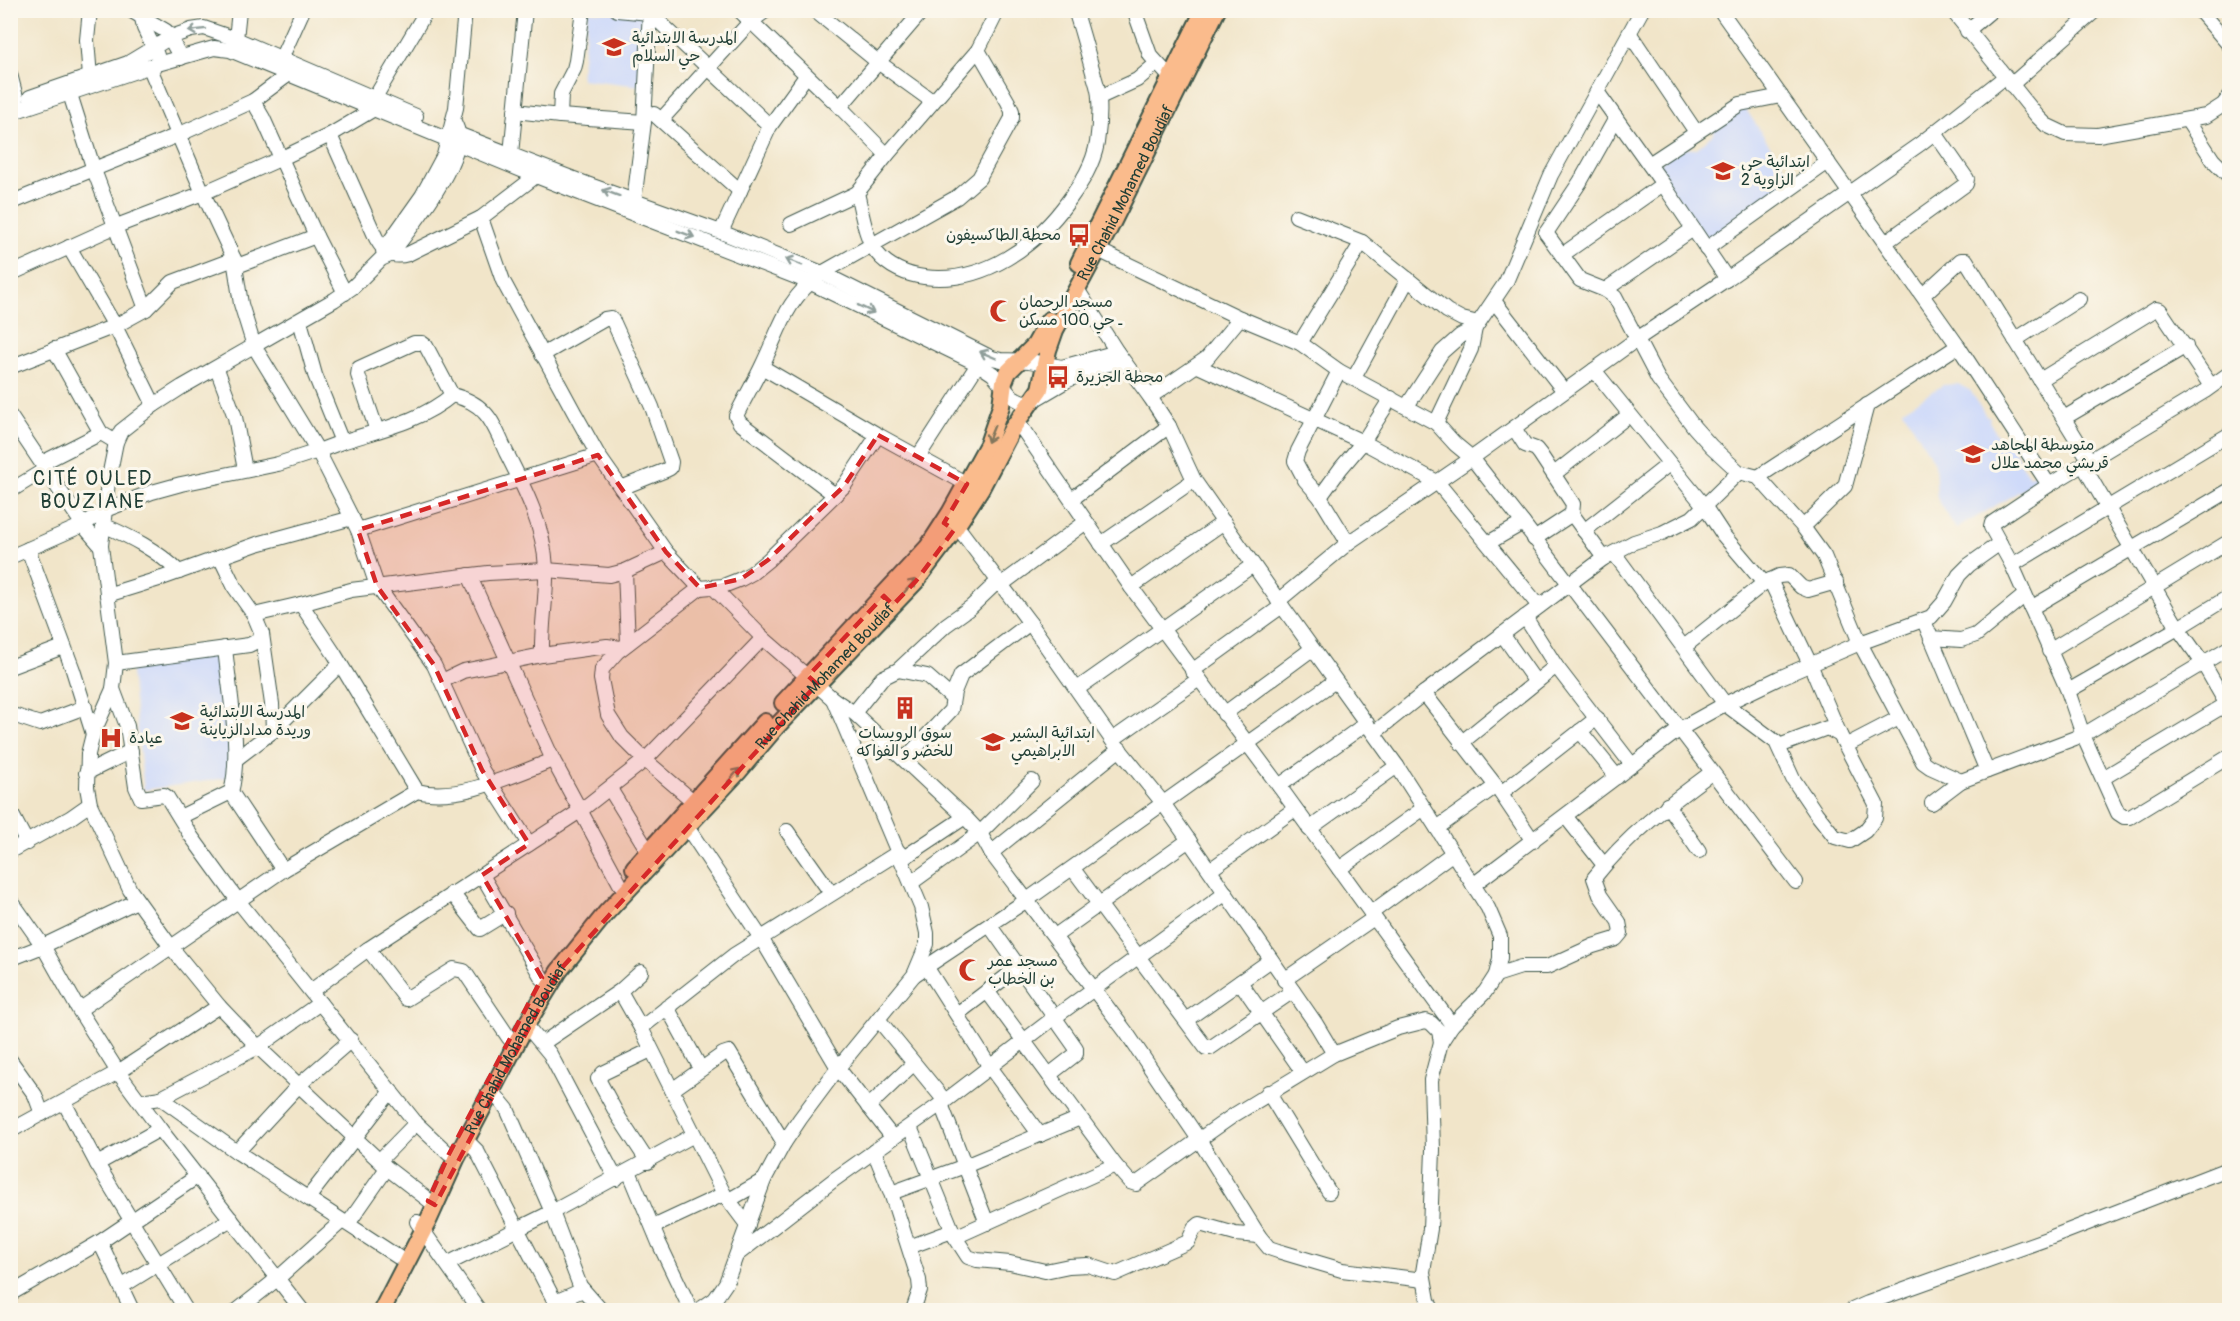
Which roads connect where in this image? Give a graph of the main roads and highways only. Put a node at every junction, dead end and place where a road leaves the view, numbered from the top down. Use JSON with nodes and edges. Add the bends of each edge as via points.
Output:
{"nodes":[{"id":1,"x":1204,"y":10,"type":"edge"},
{"id":2,"x":1217,"y":10,"type":"edge"},
{"id":3,"x":951,"y":526,"type":"junction"},
{"id":4,"x":812,"y":680,"type":"junction"},
{"id":5,"x":432,"y":1203,"type":"junction"},
{"id":6,"x":420,"y":1226,"type":"junction"},
{"id":7,"x":382,"y":1306,"type":"edge"}],
"edges":[{"from":1,"to":3,"type":"main road","name":"Rue Chahid Mohamed Boudiaf","one_way":true,"via":[[1047,325],[1035,345],[1008,372],[988,444]]},
{"from":2,"to":3,"type":"main road","name":"Rue Chahid Mohamed Boudiaf","via":[[1055,330],[1043,382],[981,488]]},
{"from":3,"to":4,"type":"main road","name":"Rue Chahid Mohamed Boudiaf","via":[[916,581],[888,601]]},
{"from":5,"to":4,"type":"main road","name":"Rue Chahid Mohamed Boudiaf","one_way":true,"via":[[551,982],[606,913],[738,772]]},
{"from":4,"to":5,"type":"main road","name":"Rue Chahid Mohamed Boudiaf","via":[[693,801],[542,978],[449,1154]]},
{"from":5,"to":6,"type":"main road","name":"Rue Chahid Mohamed Boudiaf"},
{"from":6,"to":7,"type":"main road","name":"Rue Chahid Mohamed Boudiaf"},
{"from":6,"to":7,"type":"main road","name":"Rue Chahid Mohamed Boudiaf","via":[[398,1257]]}]}
